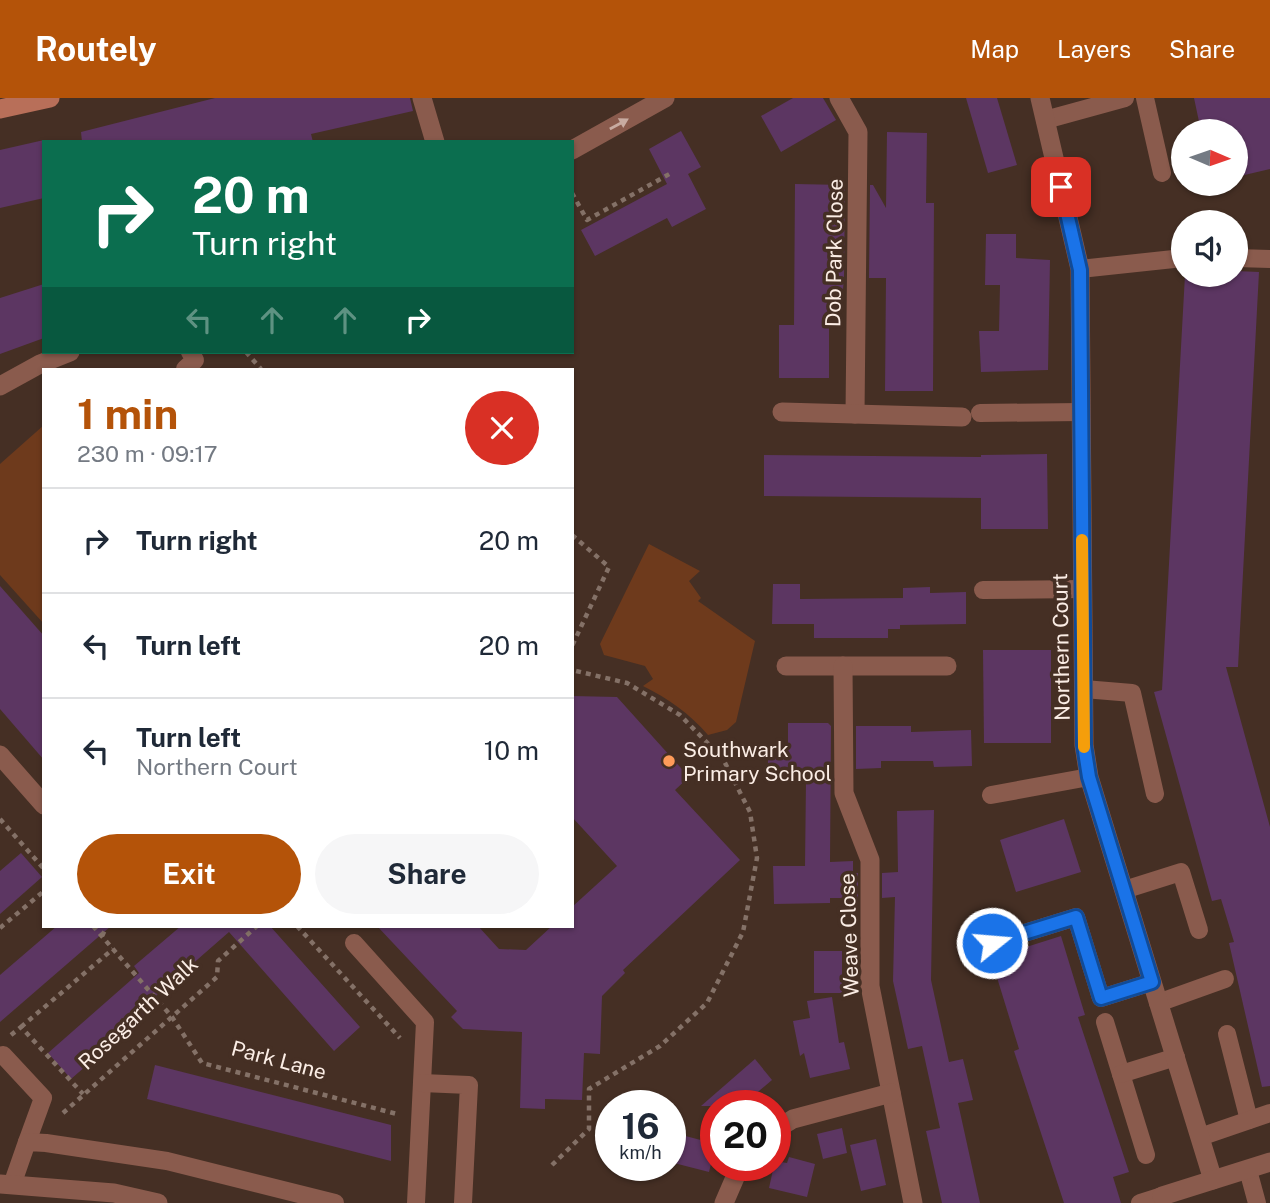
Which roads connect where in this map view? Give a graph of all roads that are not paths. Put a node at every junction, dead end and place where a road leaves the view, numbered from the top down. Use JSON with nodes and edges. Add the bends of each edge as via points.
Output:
{"nodes":[{"id":1,"x":50,"y":98,"type":"edge"},
{"id":2,"x":422,"y":98,"type":"edge"},
{"id":3,"x":666,"y":98,"type":"edge"},
{"id":4,"x":839,"y":98,"type":"edge"},
{"id":5,"x":1040,"y":98,"type":"edge"},
{"id":6,"x":1125,"y":98,"type":"edge"},
{"id":7,"x":1145,"y":98,"type":"edge"},
{"id":8,"x":0,"y":109,"type":"edge"},
{"id":9,"x":1045,"y":120,"type":"junction"},
{"id":10,"x":434,"y":140,"type":"edge"},
{"id":11,"x":574,"y":149,"type":"edge"},
{"id":12,"x":1162,"y":173,"type":"dead end"},
{"id":13,"x":1248,"y":258,"type":"edge"},
{"id":14,"x":1171,"y":259,"type":"edge"},
{"id":15,"x":1270,"y":259,"type":"edge"},
{"id":16,"x":1080,"y":270,"type":"junction"},
{"id":17,"x":65,"y":354,"type":"edge"},
{"id":18,"x":191,"y":354,"type":"edge"},
{"id":19,"x":186,"y":368,"type":"edge"},
{"id":20,"x":0,"y":386,"type":"edge"},
{"id":21,"x":782,"y":412,"type":"dead end"},
{"id":22,"x":1081,"y":412,"type":"junction"},
{"id":23,"x":855,"y":414,"type":"junction"},
{"id":24,"x":971,"y":415,"type":"joint"},
{"id":25,"x":1083,"y":589,"type":"junction"},
{"id":26,"x":983,"y":590,"type":"dead end"},
{"id":27,"x":786,"y":666,"type":"dead end"},
{"id":28,"x":843,"y":666,"type":"junction"},
{"id":29,"x":947,"y":666,"type":"dead end"},
{"id":30,"x":1084,"y":689,"type":"junction"},
{"id":31,"x":0,"y":755,"type":"edge"},
{"id":32,"x":1089,"y":777,"type":"junction"},
{"id":33,"x":1155,"y":794,"type":"dead end"},
{"id":34,"x":991,"y":795,"type":"dead end"},
{"id":35,"x":42,"y":803,"type":"edge"},
{"id":36,"x":1124,"y":890,"type":"junction"},
{"id":37,"x":1199,"y":930,"type":"dead end"},
{"id":38,"x":354,"y":943,"type":"dead end"},
{"id":39,"x":992,"y":943,"type":"dead end"},
{"id":40,"x":1224,"y":979,"type":"dead end"},
{"id":41,"x":1152,"y":982,"type":"junction"},
{"id":42,"x":1158,"y":1003,"type":"junction"},
{"id":43,"x":1105,"y":1022,"type":"dead end"},
{"id":44,"x":1227,"y":1034,"type":"dead end"},
{"id":45,"x":3,"y":1055,"type":"dead end"},
{"id":46,"x":1176,"y":1057,"type":"junction"},
{"id":47,"x":1121,"y":1074,"type":"junction"},
{"id":48,"x":422,"y":1083,"type":"junction"},
{"id":49,"x":891,"y":1093,"type":"junction"},
{"id":50,"x":1270,"y":1113,"type":"edge"},
{"id":51,"x":791,"y":1120,"type":"edge"},
{"id":52,"x":1249,"y":1120,"type":"junction"},
{"id":53,"x":1200,"y":1137,"type":"junction"},
{"id":54,"x":27,"y":1142,"type":"junction"},
{"id":55,"x":1146,"y":1155,"type":"dead end"},
{"id":56,"x":1270,"y":1162,"type":"edge"},
{"id":57,"x":1248,"y":1170,"type":"junction"},
{"id":58,"x":1213,"y":1180,"type":"junction"},
{"id":59,"x":734,"y":1181,"type":"edge"},
{"id":60,"x":6,"y":1184,"type":"edge"},
{"id":61,"x":1163,"y":1196,"type":"joint"},
{"id":62,"x":158,"y":1203,"type":"edge"},
{"id":63,"x":335,"y":1203,"type":"edge"},
{"id":64,"x":416,"y":1203,"type":"edge"},
{"id":65,"x":463,"y":1203,"type":"edge"},
{"id":66,"x":724,"y":1203,"type":"edge"},
{"id":67,"x":913,"y":1203,"type":"edge"},
{"id":68,"x":1140,"y":1203,"type":"edge"},
{"id":69,"x":1257,"y":1203,"type":"edge"}],
"edges":[{"from":1,"to":8,"type":"main road"},
{"from":2,"to":10,"type":"street"},
{"from":11,"to":3,"type":"street","one_way":true},
{"from":4,"to":23,"type":"street","name":"Dob Park Close","via":[[858,132]]},
{"from":5,"to":9,"type":"street","name":"Northern Court"},
{"from":6,"to":9,"type":"lane"},
{"from":7,"to":12,"type":"lane"},
{"from":9,"to":16,"type":"street","name":"Northern Court"},
{"from":13,"to":15,"type":"lane"},
{"from":14,"to":16,"type":"lane"},
{"from":16,"to":22,"type":"street","name":"Northern Court"},
{"from":17,"to":20,"type":"street"},
{"from":18,"to":19,"type":"lane","via":[[195,360]]},
{"from":21,"to":23,"type":"street"},
{"from":22,"to":24,"type":"lane"},
{"from":22,"to":25,"type":"street","name":"Northern Court"},
{"from":23,"to":24,"type":"street"},
{"from":25,"to":26,"type":"lane"},
{"from":25,"to":30,"type":"street","name":"Northern Court"},
{"from":27,"to":28,"type":"street"},
{"from":28,"to":29,"type":"street"},
{"from":28,"to":49,"type":"street","name":"Weave Close","via":[[844,793],[870,860],[870,986]]},
{"from":30,"to":32,"type":"street","name":"Northern Court"},
{"from":30,"to":33,"type":"lane","via":[[1132,693]]},
{"from":31,"to":35,"type":"street"},
{"from":32,"to":34,"type":"lane"},
{"from":32,"to":36,"type":"street","name":"Northern Court"},
{"from":36,"to":37,"type":"lane","via":[[1181,872]]},
{"from":36,"to":41,"type":"street","name":"Northern Court"},
{"from":38,"to":48,"type":"lane","via":[[425,1022]]},
{"from":39,"to":41,"type":"lane","via":[[1076,917],[1101,998]]},
{"from":40,"to":42,"type":"lane"},
{"from":41,"to":42,"type":"street","name":"Northern Court"},
{"from":42,"to":46,"type":"street","name":"Northern Court"},
{"from":43,"to":47,"type":"lane"},
{"from":44,"to":52,"type":"lane"},
{"from":45,"to":54,"type":"lane","via":[[43,1098]]},
{"from":46,"to":47,"type":"lane"},
{"from":46,"to":53,"type":"street","name":"Northern Court"},
{"from":47,"to":55,"type":"lane"},
{"from":48,"to":64,"type":"lane"},
{"from":48,"to":65,"type":"lane","via":[[469,1085]]},
{"from":49,"to":51,"type":"street"},
{"from":49,"to":67,"type":"street","name":"Weave Close"},
{"from":50,"to":52,"type":"lane"},
{"from":52,"to":53,"type":"lane"},
{"from":53,"to":58,"type":"street","name":"Northern Court"},
{"from":54,"to":60,"type":"lane"},
{"from":54,"to":63,"type":"lane","via":[[167,1161]]},
{"from":56,"to":57,"type":"street"},
{"from":57,"to":58,"type":"street"},
{"from":57,"to":69,"type":"lane"},
{"from":58,"to":61,"type":"street"},
{"from":59,"to":66,"type":"street"},
{"from":60,"to":62,"type":"street"},
{"from":61,"to":68,"type":"lane"}]}
